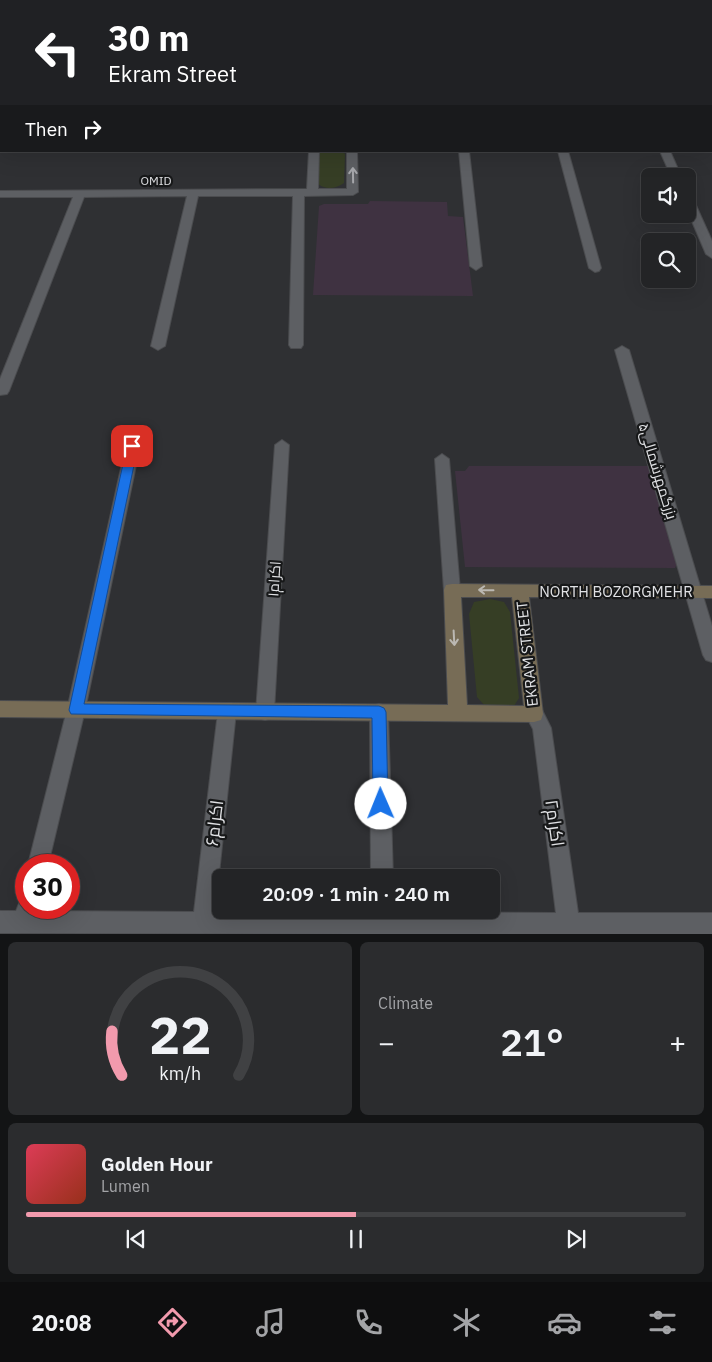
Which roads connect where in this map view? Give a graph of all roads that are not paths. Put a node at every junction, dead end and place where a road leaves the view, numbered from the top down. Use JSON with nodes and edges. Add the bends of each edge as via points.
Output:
{"nodes":[{"id":1,"x":314,"y":152,"type":"edge"},
{"id":2,"x":352,"y":152,"type":"edge"},
{"id":3,"x":464,"y":152,"type":"edge"},
{"id":4,"x":564,"y":152,"type":"edge"},
{"id":5,"x":665,"y":152,"type":"edge"},
{"id":6,"x":672,"y":168,"type":"edge"},
{"id":7,"x":193,"y":193,"type":"junction"},
{"id":8,"x":299,"y":193,"type":"junction"},
{"id":9,"x":312,"y":193,"type":"junction"},
{"id":10,"x":0,"y":194,"type":"edge"},
{"id":11,"x":80,"y":194,"type":"junction"},
{"id":12,"x":696,"y":219,"type":"edge"},
{"id":13,"x":712,"y":254,"type":"edge"},
{"id":14,"x":476,"y":266,"type":"dead end"},
{"id":15,"x":595,"y":268,"type":"dead end"},
{"id":16,"x":158,"y":346,"type":"dead end"},
{"id":17,"x":296,"y":346,"type":"dead end"},
{"id":18,"x":622,"y":350,"type":"dead end"},
{"id":19,"x":2,"y":391,"type":"dead end"},
{"id":20,"x":282,"y":445,"type":"dead end"},
{"id":21,"x":132,"y":446,"type":"dead end"},
{"id":22,"x":442,"y":459,"type":"dead end"},
{"id":23,"x":452,"y":590,"type":"junction"},
{"id":24,"x":520,"y":591,"type":"junction"},
{"id":25,"x":694,"y":592,"type":"junction"},
{"id":26,"x":712,"y":592,"type":"edge"},
{"id":27,"x":712,"y":655,"type":"edge"},
{"id":28,"x":0,"y":709,"type":"edge"},
{"id":29,"x":76,"y":710,"type":"junction"},
{"id":30,"x":227,"y":712,"type":"junction"},
{"id":31,"x":265,"y":712,"type":"junction"},
{"id":32,"x":379,"y":712,"type":"junction"},
{"id":33,"x":458,"y":713,"type":"junction"},
{"id":34,"x":534,"y":714,"type":"junction"},
{"id":35,"x":41,"y":854,"type":"edge"},
{"id":36,"x":382,"y":869,"type":"edge"},
{"id":37,"x":25,"y":921,"type":"edge"},
{"id":38,"x":0,"y":922,"type":"edge"},
{"id":39,"x":383,"y":922,"type":"edge"},
{"id":40,"x":712,"y":924,"type":"edge"},
{"id":41,"x":202,"y":928,"type":"edge"},
{"id":42,"x":569,"y":929,"type":"edge"}],
"edges":[{"from":1,"to":9,"type":"street"},
{"from":9,"to":2,"type":"street","name":"OMID","one_way":true,"via":[[353,192]]},
{"from":3,"to":14,"type":"street"},
{"from":4,"to":15,"type":"street"},
{"from":5,"to":6,"type":"street"},
{"from":7,"to":8,"type":"street","name":"OMID"},
{"from":7,"to":11,"type":"street","name":"OMID"},
{"from":7,"to":16,"type":"street"},
{"from":8,"to":9,"type":"street","name":"OMID"},
{"from":8,"to":17,"type":"street"},
{"from":10,"to":11,"type":"street","name":"OMID"},
{"from":11,"to":19,"type":"street"},
{"from":12,"to":13,"type":"street"},
{"from":18,"to":25,"type":"street","name":"بزرگمهرشمالی۵"},
{"from":20,"to":31,"type":"street","name":"اکرام۱"},
{"from":21,"to":29,"type":"street"},
{"from":22,"to":23,"type":"street"},
{"from":24,"to":23,"type":"main road","name":"EKRAM STREET","one_way":true},
{"from":23,"to":33,"type":"main road","one_way":true},
{"from":24,"to":25,"type":"main road","name":"NORTH BOZORGMEHR"},
{"from":24,"to":34,"type":"main road","name":"EKRAM STREET"},
{"from":25,"to":26,"type":"main road","name":"NORTH BOZORGMEHR"},
{"from":25,"to":27,"type":"street","name":"بزرگمهرشمالی۵"},
{"from":28,"to":29,"type":"main road","name":"EKRAM STREET"},
{"from":29,"to":30,"type":"main road","name":"EKRAM STREET"},
{"from":29,"to":35,"type":"street"},
{"from":30,"to":31,"type":"main road","name":"EKRAM STREET"},
{"from":30,"to":41,"type":"street","name":"اکرام۶"},
{"from":31,"to":32,"type":"main road","name":"EKRAM STREET"},
{"from":32,"to":33,"type":"main road","name":"EKRAM STREET"},
{"from":32,"to":36,"type":"street"},
{"from":33,"to":34,"type":"main road","name":"EKRAM STREET"},
{"from":34,"to":42,"type":"street","name":"اکرام۲","via":[[542,728]]},
{"from":37,"to":38,"type":"street"},
{"from":37,"to":41,"type":"street"},
{"from":39,"to":41,"type":"street"},
{"from":39,"to":42,"type":"street"},
{"from":40,"to":42,"type":"street"}]}
